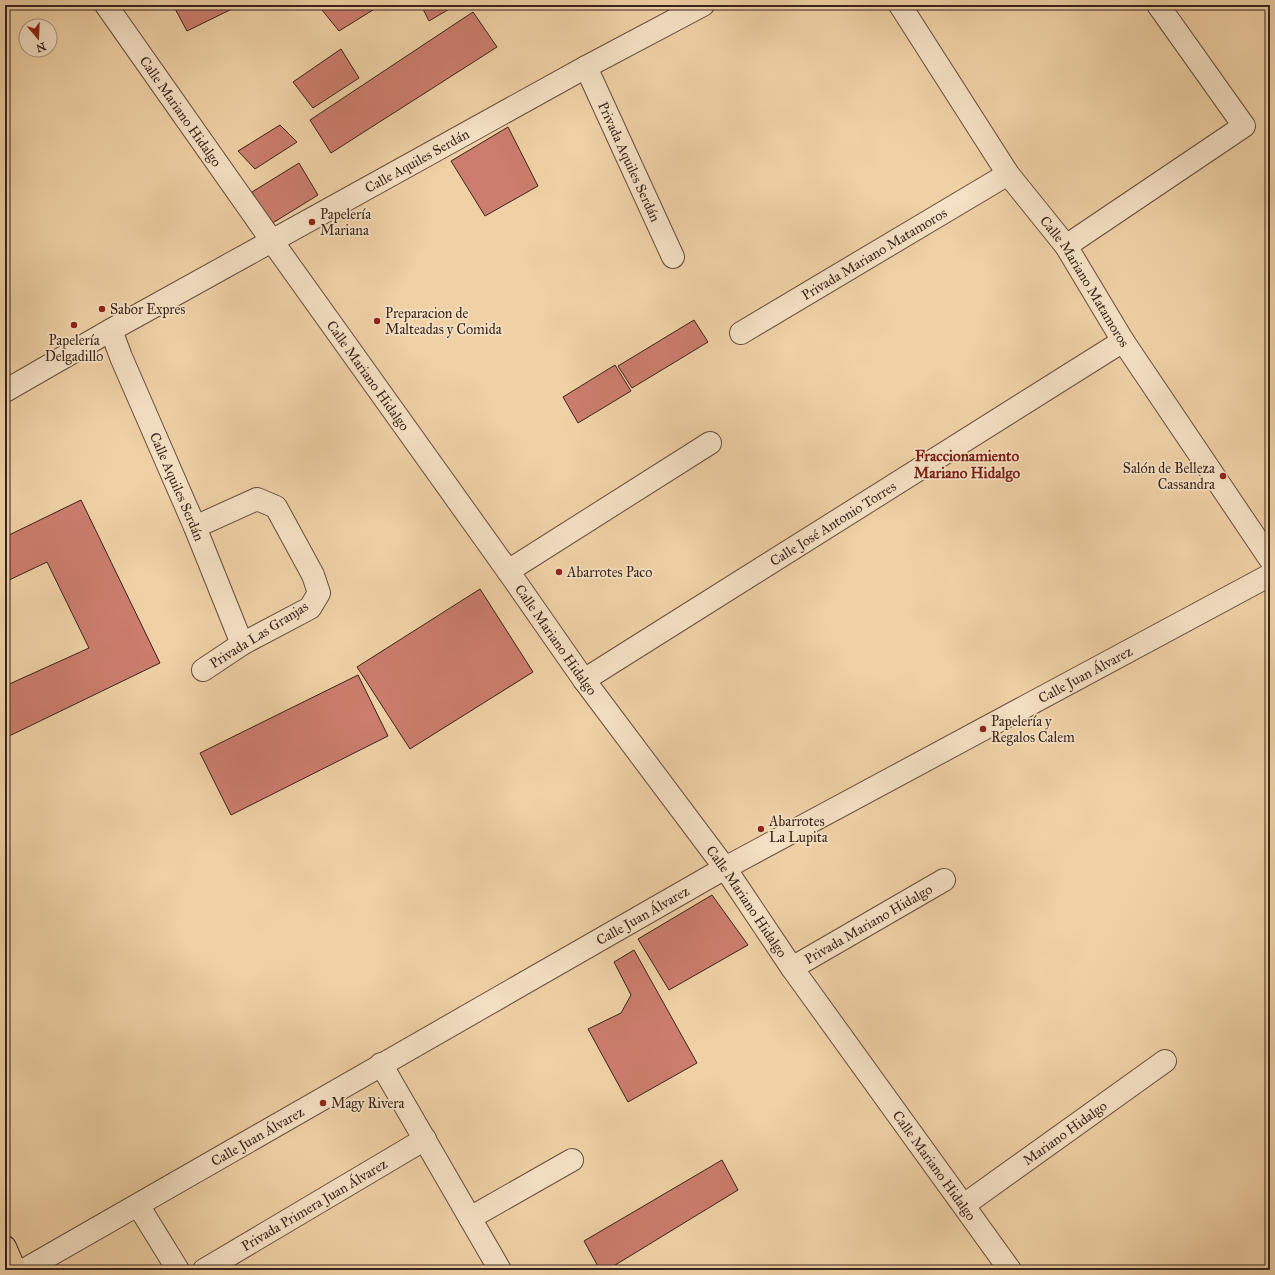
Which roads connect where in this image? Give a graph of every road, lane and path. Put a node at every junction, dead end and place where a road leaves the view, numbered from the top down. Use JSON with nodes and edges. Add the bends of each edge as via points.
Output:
{"nodes":[{"id":1,"x":106,"y":5,"type":"edge"},
{"id":2,"x":703,"y":5,"type":"edge"},
{"id":3,"x":900,"y":5,"type":"edge"},
{"id":4,"x":1158,"y":5,"type":"edge"},
{"id":5,"x":586,"y":67,"type":"junction"},
{"id":6,"x":1008,"y":174,"type":"junction"},
{"id":7,"x":272,"y":241,"type":"junction"},
{"id":8,"x":1066,"y":246,"type":"junction"},
{"id":9,"x":673,"y":257,"type":"dead end"},
{"id":10,"x":111,"y":330,"type":"junction"},
{"id":11,"x":740,"y":333,"type":"dead end"},
{"id":12,"x":1123,"y":341,"type":"junction"},
{"id":13,"x":5,"y":391,"type":"edge"},
{"id":14,"x":710,"y":443,"type":"dead end"},
{"id":15,"x":195,"y":527,"type":"junction"},
{"id":16,"x":1270,"y":559,"type":"edge"},
{"id":17,"x":508,"y":571,"type":"junction"},
{"id":18,"x":1270,"y":575,"type":"edge"},
{"id":19,"x":242,"y":644,"type":"junction"},
{"id":20,"x":203,"y":670,"type":"dead end"},
{"id":21,"x":584,"y":680,"type":"junction"},
{"id":22,"x":725,"y":868,"type":"junction"},
{"id":23,"x":944,"y":880,"type":"dead end"},
{"id":24,"x":792,"y":968,"type":"junction"},
{"id":25,"x":1165,"y":1061,"type":"dead end"},
{"id":26,"x":381,"y":1064,"type":"junction"},
{"id":27,"x":425,"y":1139,"type":"junction"},
{"id":28,"x":572,"y":1160,"type":"dead end"},
{"id":29,"x":138,"y":1205,"type":"junction"},
{"id":30,"x":964,"y":1205,"type":"junction"},
{"id":31,"x":470,"y":1218,"type":"junction"},
{"id":32,"x":5,"y":1247,"type":"edge"},
{"id":33,"x":16,"y":1270,"type":"edge"},
{"id":34,"x":24,"y":1270,"type":"edge"},
{"id":35,"x":178,"y":1270,"type":"edge"},
{"id":36,"x":204,"y":1270,"type":"edge"},
{"id":37,"x":500,"y":1270,"type":"edge"},
{"id":38,"x":1010,"y":1270,"type":"edge"}],
"edges":[{"from":1,"to":7,"type":"street","name":"Calle Mariano Hidalgo"},
{"from":2,"to":5,"type":"street","name":"Calle Aquiles Serdán"},
{"from":3,"to":6,"type":"street","name":"Calle Mariano Matamoros"},
{"from":4,"to":8,"type":"street","via":[[1244,126]]},
{"from":5,"to":7,"type":"street","name":"Calle Aquiles Serdán"},
{"from":5,"to":9,"type":"street","name":"Privada Aquiles Serdán"},
{"from":6,"to":8,"type":"street","name":"Calle Mariano Matamoros"},
{"from":6,"to":11,"type":"street","name":"Privada Mariano Matamoros"},
{"from":7,"to":10,"type":"street","name":"Calle Aquiles Serdán"},
{"from":7,"to":17,"type":"street","name":"Calle Mariano Hidalgo"},
{"from":8,"to":12,"type":"street","name":"Calle Mariano Matamoros"},
{"from":10,"to":13,"type":"street","name":"Calle Aquiles Serdán"},
{"from":10,"to":15,"type":"street","name":"Calle Aquiles Serdán"},
{"from":12,"to":16,"type":"street","name":"Calle Mariano Matamoros"},
{"from":12,"to":21,"type":"street","name":"Calle José Antonio Torres"},
{"from":14,"to":17,"type":"street"},
{"from":15,"to":19,"type":"street","name":"Calle Aquiles Serdán"},
{"from":15,"to":19,"type":"street","name":"Privada Las Granjas","via":[[257,499],[276,507],[313,575],[319,593],[310,608]]},
{"from":17,"to":21,"type":"street","name":"Calle Mariano Hidalgo"},
{"from":18,"to":22,"type":"street","name":"Calle Juan Álvarez"},
{"from":19,"to":20,"type":"street","name":"Privada Las Granjas"},
{"from":21,"to":22,"type":"street","name":"Calle Mariano Hidalgo"},
{"from":22,"to":24,"type":"street","name":"Calle Mariano Hidalgo"},
{"from":22,"to":26,"type":"street","name":"Calle Juan Álvarez"},
{"from":23,"to":24,"type":"street","name":"Privada Mariano Hidalgo"},
{"from":24,"to":30,"type":"street","name":"Calle Mariano Hidalgo"},
{"from":25,"to":30,"type":"street","name":"Mariano Hidalgo"},
{"from":26,"to":27,"type":"street"},
{"from":26,"to":29,"type":"street","name":"Calle Juan Álvarez"},
{"from":27,"to":31,"type":"street"},
{"from":27,"to":36,"type":"street","name":"Privada Primera Juan Álvarez"},
{"from":28,"to":31,"type":"street"},
{"from":29,"to":34,"type":"street","name":"Calle Juan Álvarez"},
{"from":29,"to":35,"type":"street"},
{"from":30,"to":38,"type":"street","name":"Calle Mariano Hidalgo"},
{"from":31,"to":37,"type":"street"},
{"from":32,"to":33,"type":"main road"}]}
